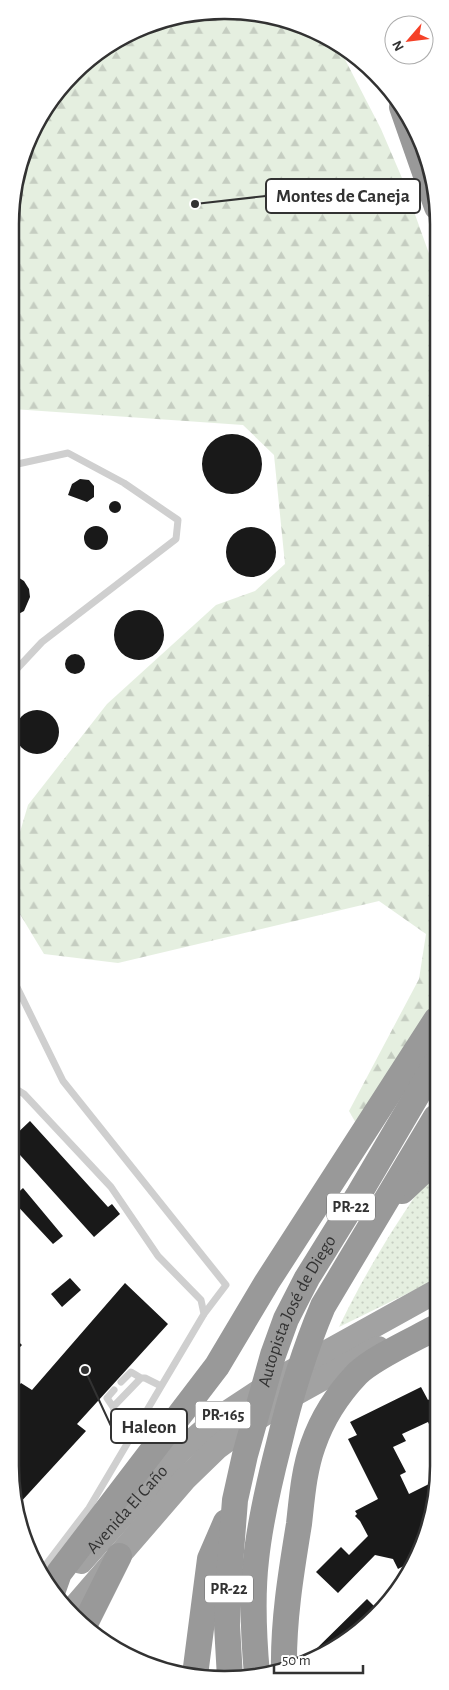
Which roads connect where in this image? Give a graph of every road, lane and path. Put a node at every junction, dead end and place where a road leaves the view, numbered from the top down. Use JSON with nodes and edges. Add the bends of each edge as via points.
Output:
{"nodes":[{"id":1,"x":19,"y":464,"type":"edge"},
{"id":2,"x":19,"y":666,"type":"edge"},
{"id":3,"x":19,"y":991,"type":"edge"},
{"id":4,"x":430,"y":1029,"type":"edge"},
{"id":5,"x":430,"y":1073,"type":"edge"},
{"id":6,"x":19,"y":1091,"type":"edge"},
{"id":7,"x":430,"y":1127,"type":"edge"},
{"id":8,"x":430,"y":1164,"type":"edge"},
{"id":9,"x":378,"y":1215,"type":"junction"},
{"id":10,"x":430,"y":1295,"type":"edge"},
{"id":11,"x":204,"y":1314,"type":"junction"},
{"id":12,"x":430,"y":1321,"type":"edge"},
{"id":13,"x":430,"y":1331,"type":"edge"},
{"id":14,"x":141,"y":1378,"type":"junction"},
{"id":15,"x":121,"y":1382,"type":"dead end"},
{"id":16,"x":161,"y":1386,"type":"junction"},
{"id":17,"x":114,"y":1390,"type":"dead end"},
{"id":18,"x":113,"y":1408,"type":"junction"},
{"id":19,"x":134,"y":1432,"type":"junction"},
{"id":20,"x":235,"y":1500,"type":"junction"},
{"id":21,"x":119,"y":1556,"type":"junction"},
{"id":22,"x":45,"y":1565,"type":"edge"},
{"id":23,"x":56,"y":1583,"type":"edge"},
{"id":24,"x":57,"y":1586,"type":"edge"},
{"id":25,"x":75,"y":1606,"type":"edge"},
{"id":26,"x":88,"y":1619,"type":"edge"},
{"id":27,"x":284,"y":1662,"type":"edge"},
{"id":28,"x":257,"y":1668,"type":"edge"},
{"id":29,"x":196,"y":1669,"type":"edge"},
{"id":30,"x":230,"y":1671,"type":"edge"}],
"edges":[{"from":1,"to":2,"type":"lane","via":[[68,453],[124,483],[178,520],[176,539],[42,642]]},
{"from":3,"to":11,"type":"lane","via":[[63,1081],[226,1285]]},
{"from":4,"to":23,"type":"highway","via":[[267,1282],[217,1366],[59,1573]]},
{"from":5,"to":20,"type":"highway","name":"Autopista José de Diego","number":"PR-22","via":[[307,1278],[286,1320],[273,1355]]},
{"from":6,"to":11,"type":"lane","via":[[111,1187],[158,1256],[201,1300]]},
{"from":7,"to":9,"type":"highway","name":"Autopista José de Diego","number":"PR-22"},
{"from":8,"to":9,"type":"highway"},
{"from":9,"to":28,"type":"highway","name":"Autopista José de Diego","number":"PR-22","via":[[323,1306],[310,1335],[282,1430],[256,1561]]},
{"from":10,"to":24,"type":"highway","name":"Avenida El Caño","number":"PR-165","via":[[278,1380],[217,1419],[180,1451]]},
{"from":11,"to":16,"type":"lane"},
{"from":12,"to":21,"type":"highway","name":"Avenida El Caño","number":"PR-165","via":[[295,1394],[218,1447],[185,1479]]},
{"from":13,"to":27,"type":"highway","via":[[357,1374],[317,1434],[307,1466],[289,1590]]},
{"from":14,"to":15,"type":"lane","via":[[131,1372]]},
{"from":14,"to":16,"type":"lane"},
{"from":14,"to":18,"type":"lane"},
{"from":16,"to":19,"type":"lane"},
{"from":17,"to":18,"type":"lane","via":[[107,1398]]},
{"from":18,"to":19,"type":"lane"},
{"from":19,"to":22,"type":"lane","via":[[89,1508]]},
{"from":20,"to":29,"type":"highway","via":[[210,1559]]},
{"from":20,"to":30,"type":"highway","name":"Autopista José de Diego","number":"PR-22","via":[[227,1625]]},
{"from":21,"to":25,"type":"highway","name":"Avenida El Caño","number":"PR-165"},
{"from":21,"to":26,"type":"highway"}]}
